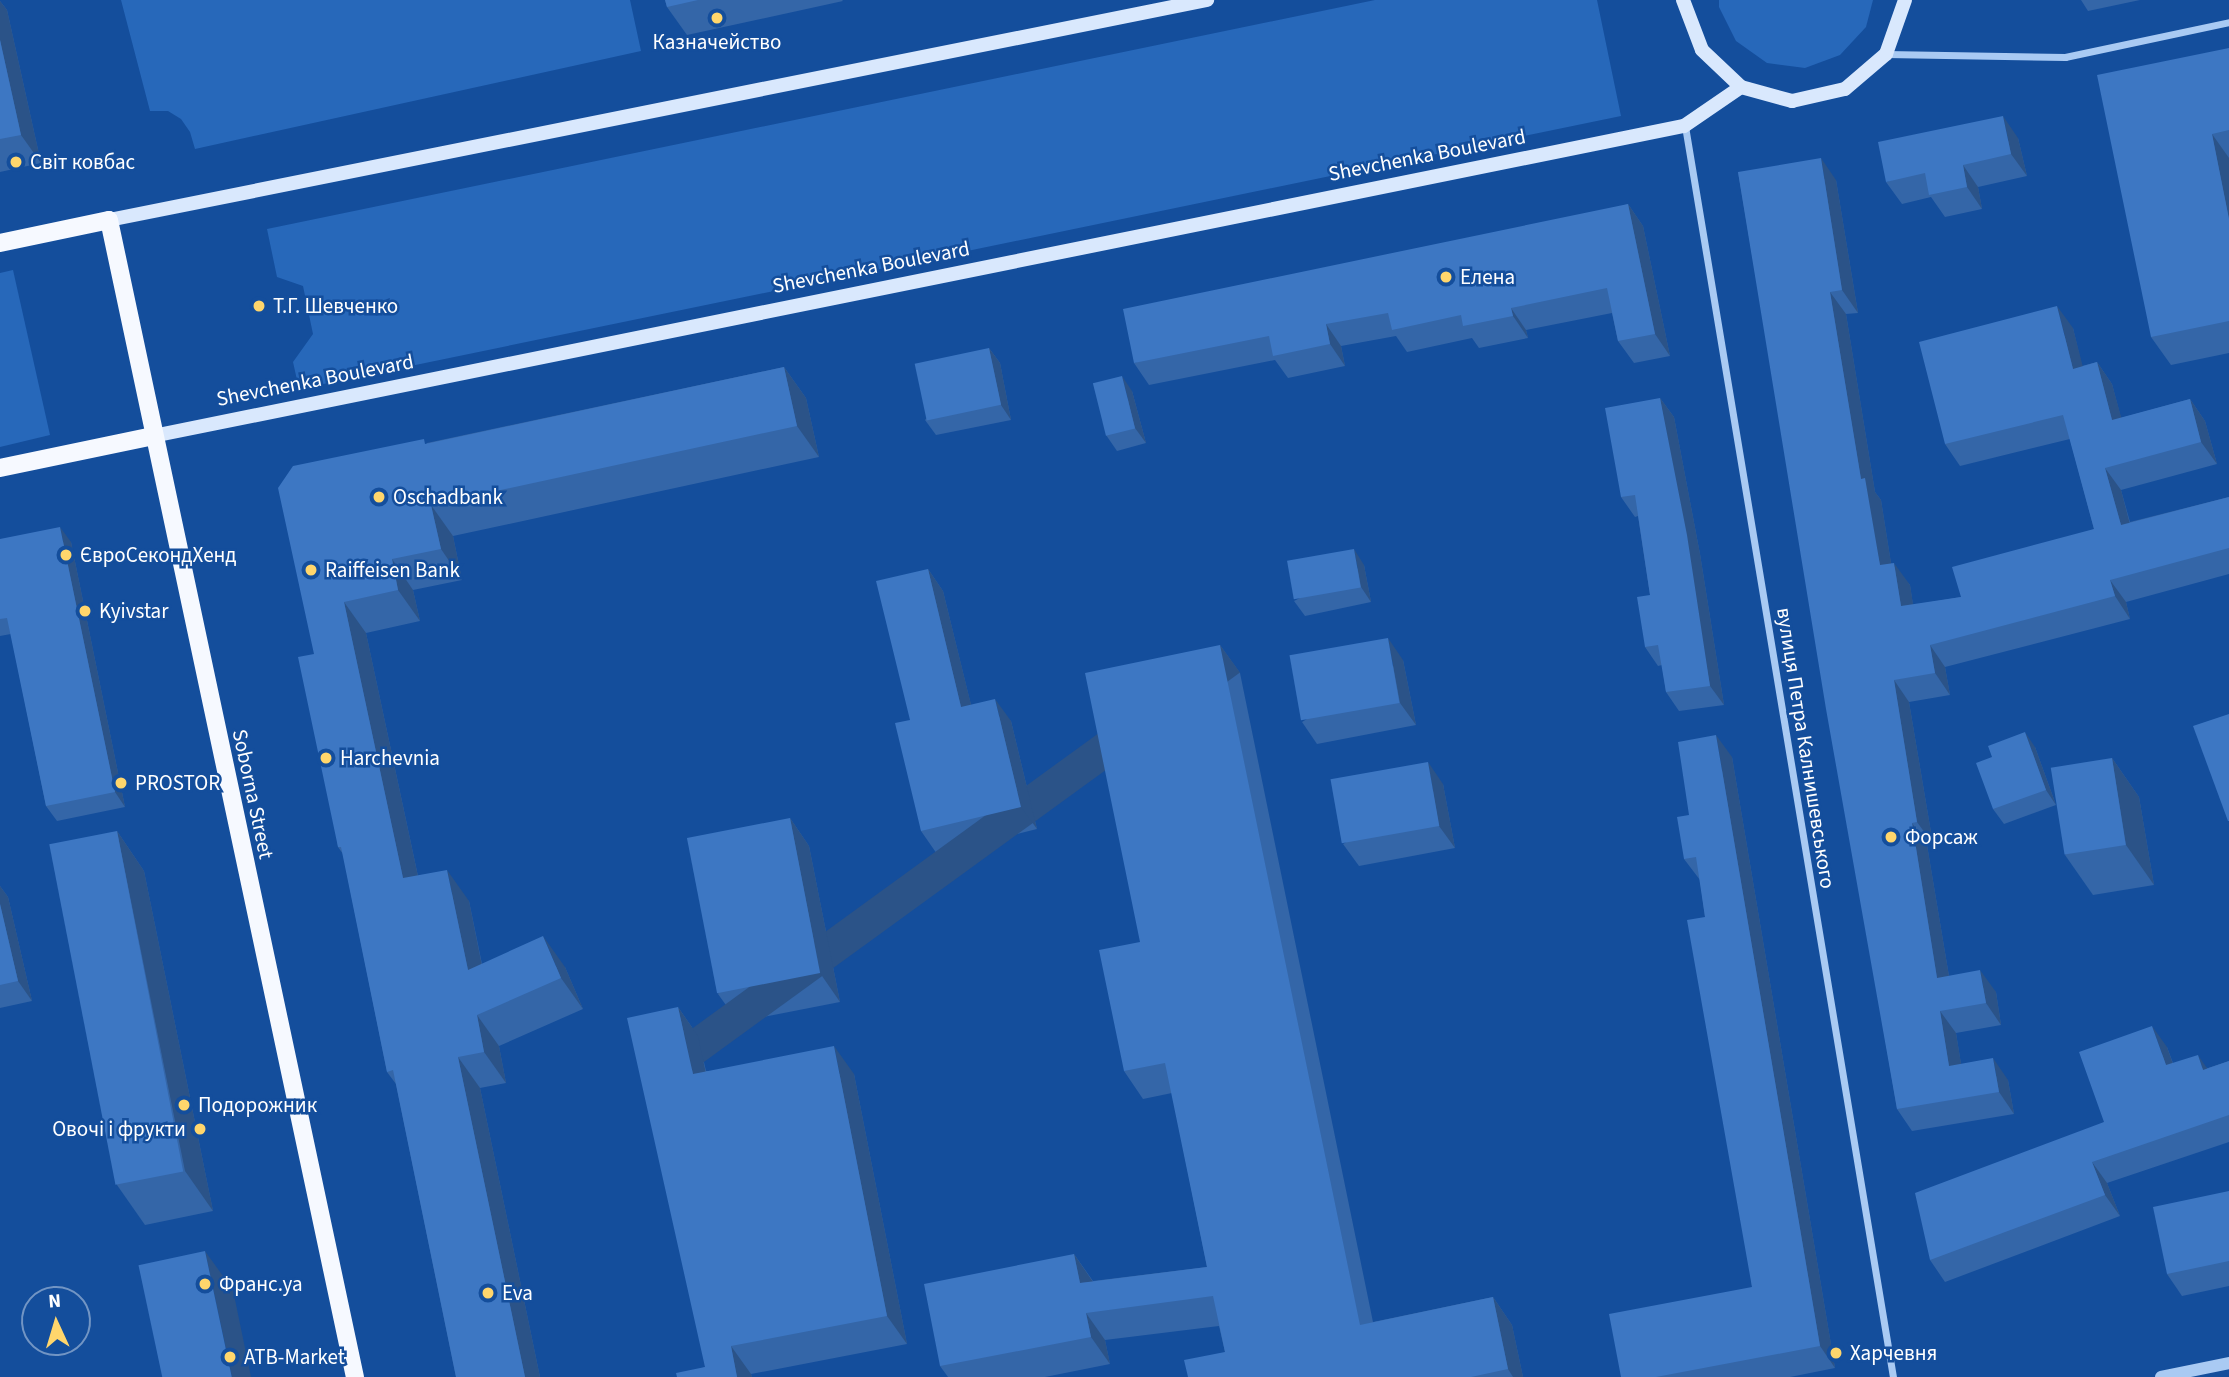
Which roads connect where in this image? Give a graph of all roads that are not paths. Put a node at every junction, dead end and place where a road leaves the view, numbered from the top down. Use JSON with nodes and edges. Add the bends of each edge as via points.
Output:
{"nodes":[{"id":1,"x":1207,"y":0,"type":"edge"},
{"id":2,"x":1684,"y":0,"type":"edge"},
{"id":3,"x":1905,"y":0,"type":"edge"},
{"id":4,"x":2229,"y":22,"type":"edge"},
{"id":5,"x":1886,"y":54,"type":"junction"},
{"id":6,"x":1741,"y":87,"type":"junction"},
{"id":7,"x":1685,"y":126,"type":"junction"},
{"id":8,"x":108,"y":220,"type":"junction"},
{"id":9,"x":0,"y":243,"type":"edge"},
{"id":10,"x":153,"y":436,"type":"junction"},
{"id":11,"x":0,"y":468,"type":"edge"},
{"id":12,"x":2229,"y":1363,"type":"edge"},
{"id":13,"x":355,"y":1377,"type":"edge"},
{"id":14,"x":1893,"y":1377,"type":"edge"},
{"id":15,"x":2161,"y":1377,"type":"edge"}],
"edges":[{"from":1,"to":8,"type":"main road"},
{"from":2,"to":6,"type":"main road","via":[[1702,50]]},
{"from":3,"to":5,"type":"main road"},
{"from":4,"to":5,"type":"street","via":[[2065,57]]},
{"from":5,"to":6,"type":"main road","via":[[1845,89],[1793,101]]},
{"from":6,"to":7,"type":"main road","name":"Shevchenka Boulevard"},
{"from":7,"to":10,"type":"main road","name":"Shevchenka Boulevard"},
{"from":7,"to":14,"type":"street","name":"вулиця Петра Калнишевського"},
{"from":8,"to":9,"type":"main road"},
{"from":8,"to":10,"type":"main road","name":"Soborna Street"},
{"from":10,"to":11,"type":"main road","name":"Shevchenka Boulevard"},
{"from":10,"to":13,"type":"main road","name":"Soborna Street"},
{"from":12,"to":15,"type":"street"}]}
